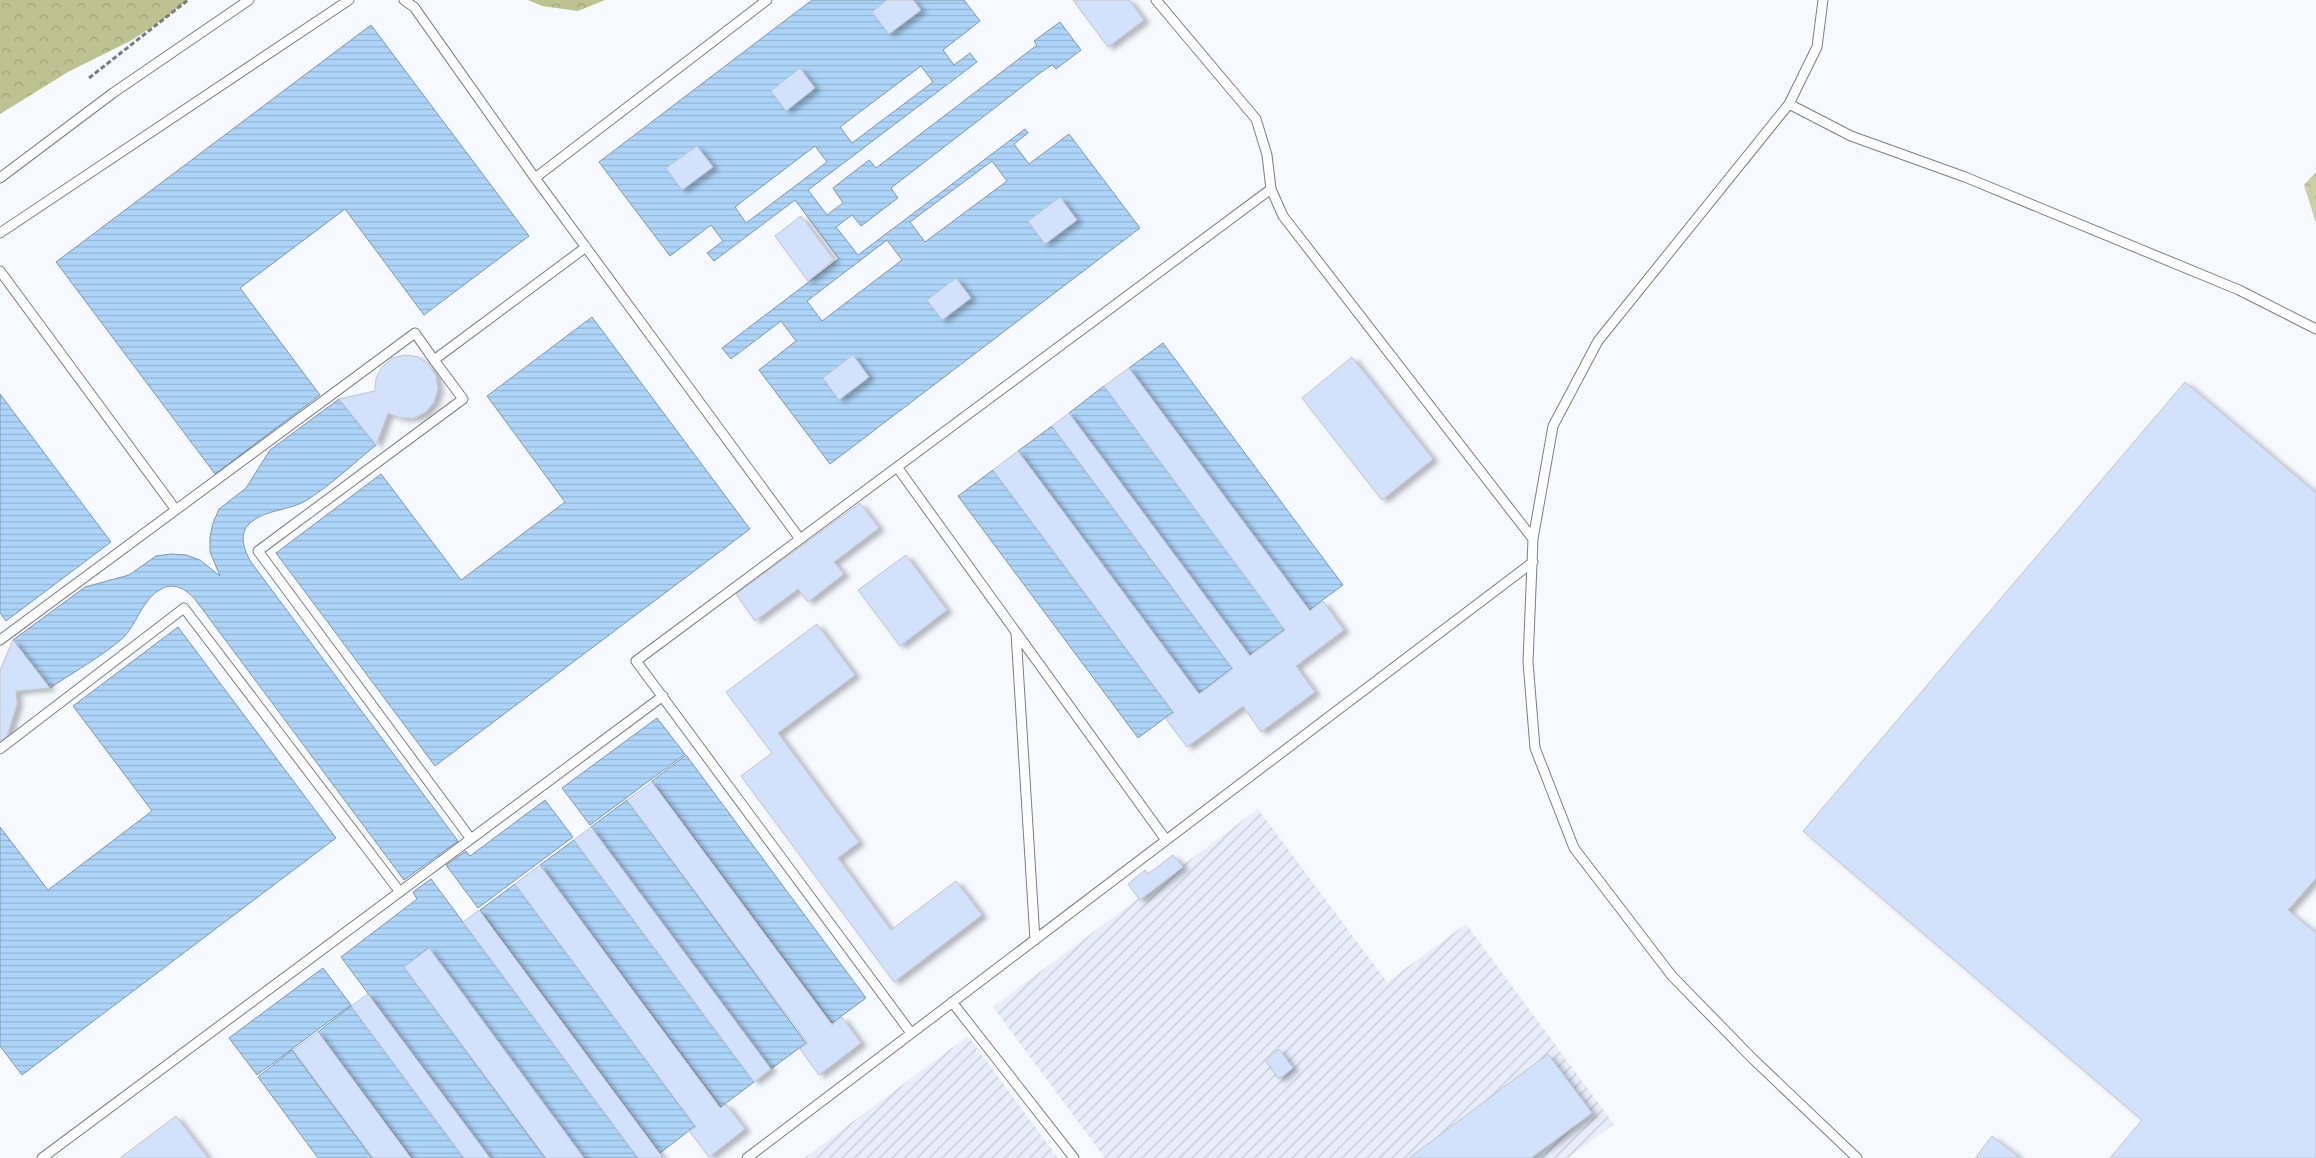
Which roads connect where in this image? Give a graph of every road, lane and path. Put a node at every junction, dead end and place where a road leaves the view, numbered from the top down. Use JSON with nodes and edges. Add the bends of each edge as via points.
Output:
{"nodes":[{"id":1,"x":188,"y":0,"type":"edge"},
{"id":2,"x":249,"y":0,"type":"edge"},
{"id":3,"x":349,"y":0,"type":"edge"},
{"id":4,"x":404,"y":0,"type":"edge"},
{"id":5,"x":767,"y":0,"type":"edge"},
{"id":6,"x":1156,"y":0,"type":"edge"},
{"id":7,"x":1823,"y":0,"type":"edge"},
{"id":8,"x":90,"y":78,"type":"dead end"},
{"id":9,"x":1788,"y":104,"type":"junction"},
{"id":10,"x":0,"y":178,"type":"edge"},
{"id":11,"x":535,"y":178,"type":"junction"},
{"id":12,"x":1271,"y":189,"type":"junction"},
{"id":13,"x":0,"y":233,"type":"edge"},
{"id":14,"x":586,"y":247,"type":"junction"},
{"id":15,"x":0,"y":271,"type":"edge"},
{"id":16,"x":2316,"y":329,"type":"edge"},
{"id":17,"x":434,"y":360,"type":"junction"},
{"id":18,"x":897,"y":467,"type":"junction"},
{"id":19,"x":176,"y":510,"type":"junction"},
{"id":20,"x":800,"y":539,"type":"junction"},
{"id":21,"x":1533,"y":539,"type":"junction"},
{"id":22,"x":1533,"y":562,"type":"junction"},
{"id":23,"x":1016,"y":632,"type":"junction"},
{"id":24,"x":0,"y":640,"type":"edge"},
{"id":25,"x":663,"y":696,"type":"junction"},
{"id":26,"x":0,"y":749,"type":"edge"},
{"id":27,"x":471,"y":839,"type":"junction"},
{"id":28,"x":1166,"y":840,"type":"junction"},
{"id":29,"x":400,"y":892,"type":"junction"},
{"id":30,"x":1035,"y":940,"type":"junction"},
{"id":31,"x":952,"y":1002,"type":"junction"},
{"id":32,"x":911,"y":1033,"type":"junction"},
{"id":33,"x":42,"y":1158,"type":"edge"},
{"id":34,"x":747,"y":1158,"type":"edge"},
{"id":35,"x":1074,"y":1158,"type":"edge"},
{"id":36,"x":1857,"y":1158,"type":"edge"}],
"edges":[{"from":1,"to":8,"type":"path"},
{"from":2,"to":10,"type":"lane","via":[[113,93]]},
{"from":3,"to":13,"type":"lane"},
{"from":4,"to":11,"type":"lane","via":[[414,7]]},
{"from":5,"to":11,"type":"lane"},
{"from":6,"to":12,"type":"lane","via":[[1256,119],[1267,155]]},
{"from":7,"to":9,"type":"lane","via":[[1817,47]]},
{"from":9,"to":16,"type":"lane","via":[[1851,136],[1965,177],[2239,290]]},
{"from":9,"to":21,"type":"lane","via":[[1598,342],[1553,426]]},
{"from":11,"to":14,"type":"lane"},
{"from":12,"to":18,"type":"lane"},
{"from":12,"to":21,"type":"lane","via":[[1283,216]]},
{"from":14,"to":17,"type":"lane"},
{"from":14,"to":20,"type":"lane"},
{"from":15,"to":19,"type":"lane"},
{"from":17,"to":19,"type":"lane","via":[[414,333]]},
{"from":17,"to":27,"type":"lane","via":[[463,399],[258,551]]},
{"from":18,"to":20,"type":"lane"},
{"from":18,"to":23,"type":"lane"},
{"from":19,"to":24,"type":"lane"},
{"from":20,"to":25,"type":"lane","via":[[636,661]]},
{"from":21,"to":22,"type":"lane"},
{"from":22,"to":28,"type":"lane"},
{"from":22,"to":36,"type":"lane","via":[[1528,662],[1535,748],[1574,848],[1672,976]]},
{"from":23,"to":28,"type":"lane"},
{"from":23,"to":30,"type":"lane"},
{"from":25,"to":27,"type":"lane"},
{"from":25,"to":32,"type":"lane"},
{"from":26,"to":29,"type":"lane","via":[[184,608]]},
{"from":27,"to":29,"type":"lane"},
{"from":28,"to":30,"type":"lane"},
{"from":29,"to":33,"type":"lane"},
{"from":30,"to":31,"type":"lane"},
{"from":31,"to":32,"type":"lane"},
{"from":31,"to":35,"type":"lane"},
{"from":32,"to":34,"type":"lane"}]}
